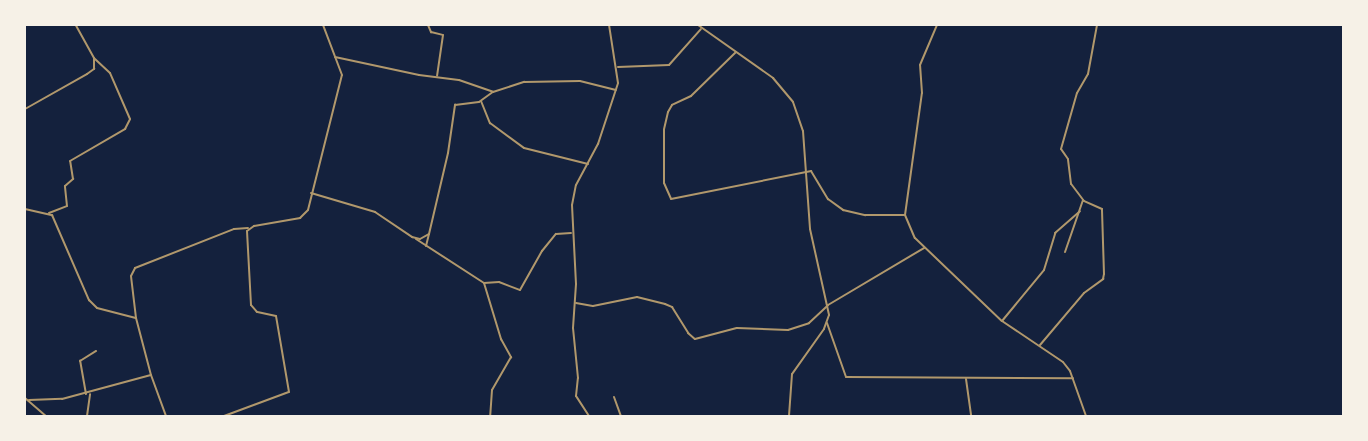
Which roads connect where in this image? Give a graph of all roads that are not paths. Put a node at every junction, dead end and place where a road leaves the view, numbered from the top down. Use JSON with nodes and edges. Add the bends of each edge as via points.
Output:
{"nodes":[{"id":1,"x":76,"y":25,"type":"edge"},
{"id":2,"x":322,"y":25,"type":"edge"},
{"id":3,"x":428,"y":25,"type":"edge"},
{"id":4,"x":609,"y":25,"type":"edge"},
{"id":5,"x":698,"y":25,"type":"edge"},
{"id":6,"x":937,"y":25,"type":"edge"},
{"id":7,"x":1097,"y":25,"type":"edge"},
{"id":8,"x":702,"y":29,"type":"junction"},
{"id":9,"x":736,"y":52,"type":"junction"},
{"id":10,"x":335,"y":57,"type":"junction"},
{"id":11,"x":94,"y":58,"type":"junction"},
{"id":12,"x":618,"y":67,"type":"junction"},
{"id":13,"x":437,"y":76,"type":"junction"},
{"id":14,"x":616,"y":90,"type":"junction"},
{"id":15,"x":493,"y":92,"type":"junction"},
{"id":16,"x":480,"y":101,"type":"junction"},
{"id":17,"x":25,"y":108,"type":"edge"},
{"id":18,"x":588,"y":164,"type":"junction"},
{"id":19,"x":808,"y":171,"type":"junction"},
{"id":20,"x":311,"y":193,"type":"junction"},
{"id":21,"x":1083,"y":200,"type":"junction"},
{"id":22,"x":25,"y":209,"type":"edge"},
{"id":23,"x":1080,"y":211,"type":"junction"},
{"id":24,"x":49,"y":213,"type":"junction"},
{"id":25,"x":905,"y":215,"type":"junction"},
{"id":26,"x":248,"y":228,"type":"junction"},
{"id":27,"x":571,"y":233,"type":"junction"},
{"id":28,"x":429,"y":234,"type":"junction"},
{"id":29,"x":416,"y":239,"type":"junction"},
{"id":30,"x":426,"y":246,"type":"junction"},
{"id":31,"x":924,"y":248,"type":"junction"},
{"id":32,"x":1065,"y":252,"type":"dead end"},
{"id":33,"x":484,"y":283,"type":"junction"},
{"id":34,"x":576,"y":303,"type":"junction"},
{"id":35,"x":828,"y":305,"type":"junction"},
{"id":36,"x":136,"y":318,"type":"junction"},
{"id":37,"x":1002,"y":321,"type":"junction"},
{"id":38,"x":826,"y":323,"type":"junction"},
{"id":39,"x":1040,"y":345,"type":"junction"},
{"id":40,"x":96,"y":351,"type":"dead end"},
{"id":41,"x":151,"y":375,"type":"junction"},
{"id":42,"x":1073,"y":378,"type":"junction"},
{"id":43,"x":966,"y":379,"type":"junction"},
{"id":44,"x":90,"y":393,"type":"junction"},
{"id":45,"x":86,"y":394,"type":"junction"},
{"id":46,"x":614,"y":397,"type":"dead end"},
{"id":47,"x":25,"y":398,"type":"edge"},
{"id":48,"x":30,"y":400,"type":"junction"},
{"id":49,"x":46,"y":416,"type":"edge"},
{"id":50,"x":87,"y":416,"type":"edge"},
{"id":51,"x":166,"y":416,"type":"edge"},
{"id":52,"x":224,"y":416,"type":"edge"},
{"id":53,"x":490,"y":416,"type":"edge"},
{"id":54,"x":589,"y":416,"type":"edge"},
{"id":55,"x":621,"y":416,"type":"edge"},
{"id":56,"x":788,"y":416,"type":"edge"},
{"id":57,"x":971,"y":416,"type":"edge"},
{"id":58,"x":1086,"y":416,"type":"edge"}],
"edges":[{"from":1,"to":11,"type":"street"},
{"from":2,"to":10,"type":"street"},
{"from":3,"to":13,"type":"street","via":[[430,32],[443,35]]},
{"from":4,"to":12,"type":"street"},
{"from":5,"to":8,"type":"street"},
{"from":6,"to":25,"type":"street","via":[[920,64],[922,93]]},
{"from":7,"to":21,"type":"street","via":[[1088,74],[1077,93],[1062,149],[1068,159],[1071,184]]},
{"from":8,"to":9,"type":"street"},
{"from":8,"to":12,"type":"street","via":[[669,65]]},
{"from":9,"to":19,"type":"street","via":[[773,78],[793,102],[803,131]]},
{"from":9,"to":19,"type":"street","via":[[691,96],[669,108],[664,130],[664,183],[671,199],[679,200],[720,187]]},
{"from":10,"to":13,"type":"street"},
{"from":10,"to":20,"type":"street","via":[[342,71],[342,82]]},
{"from":11,"to":17,"type":"street","via":[[94,69]]},
{"from":11,"to":24,"type":"street","via":[[110,73],[130,119],[128,126],[70,161],[73,179],[65,186],[67,206]]},
{"from":12,"to":14,"type":"street"},
{"from":13,"to":15,"type":"street","via":[[472,83]]},
{"from":14,"to":15,"type":"street","via":[[586,82],[558,80],[514,84]]},
{"from":14,"to":18,"type":"street"},
{"from":15,"to":16,"type":"street"},
{"from":16,"to":18,"type":"street","via":[[490,122],[524,148]]},
{"from":16,"to":28,"type":"street","via":[[454,106],[448,154]]},
{"from":18,"to":27,"type":"street","via":[[575,192]]},
{"from":19,"to":25,"type":"street","via":[[815,173],[828,199],[843,210],[865,215]]},
{"from":19,"to":35,"type":"street","via":[[810,229]]},
{"from":20,"to":26,"type":"street","via":[[306,215]]},
{"from":20,"to":29,"type":"street","via":[[375,212]]},
{"from":21,"to":23,"type":"street"},
{"from":21,"to":39,"type":"street","via":[[1102,209],[1104,274],[1077,300]]},
{"from":22,"to":24,"type":"street"},
{"from":23,"to":32,"type":"street"},
{"from":23,"to":37,"type":"street","via":[[1055,233],[1044,270]]},
{"from":24,"to":36,"type":"street","via":[[89,300],[97,308]]},
{"from":25,"to":31,"type":"street","via":[[915,238]]},
{"from":26,"to":36,"type":"street","via":[[234,230],[135,268],[131,276]]},
{"from":26,"to":52,"type":"street","via":[[250,305],[257,312],[271,312],[276,316],[289,392]]},
{"from":27,"to":33,"type":"street","via":[[559,232],[552,238],[520,290],[499,282]]},
{"from":27,"to":34,"type":"street"},
{"from":28,"to":29,"type":"street"},
{"from":28,"to":30,"type":"street"},
{"from":29,"to":30,"type":"street"},
{"from":30,"to":33,"type":"street"},
{"from":31,"to":35,"type":"street"},
{"from":31,"to":37,"type":"street"},
{"from":33,"to":53,"type":"street","via":[[501,339],[511,357],[492,390]]},
{"from":34,"to":35,"type":"street","via":[[592,306],[637,297],[665,304],[672,307],[688,333],[696,339],[737,328],[772,331],[800,327]]},
{"from":34,"to":54,"type":"street","via":[[576,396]]},
{"from":35,"to":38,"type":"street"},
{"from":36,"to":41,"type":"street"},
{"from":37,"to":39,"type":"street"},
{"from":38,"to":43,"type":"street","via":[[846,377]]},
{"from":38,"to":56,"type":"street","via":[[792,374]]},
{"from":39,"to":42,"type":"street","via":[[1064,362]]},
{"from":40,"to":45,"type":"street","via":[[80,361]]},
{"from":41,"to":44,"type":"street"},
{"from":41,"to":51,"type":"street"},
{"from":42,"to":43,"type":"street"},
{"from":42,"to":58,"type":"street"},
{"from":43,"to":57,"type":"street"},
{"from":44,"to":45,"type":"street"},
{"from":44,"to":50,"type":"street"},
{"from":45,"to":48,"type":"street","via":[[62,400]]},
{"from":46,"to":55,"type":"street"},
{"from":47,"to":48,"type":"street"},
{"from":48,"to":49,"type":"street"}]}
